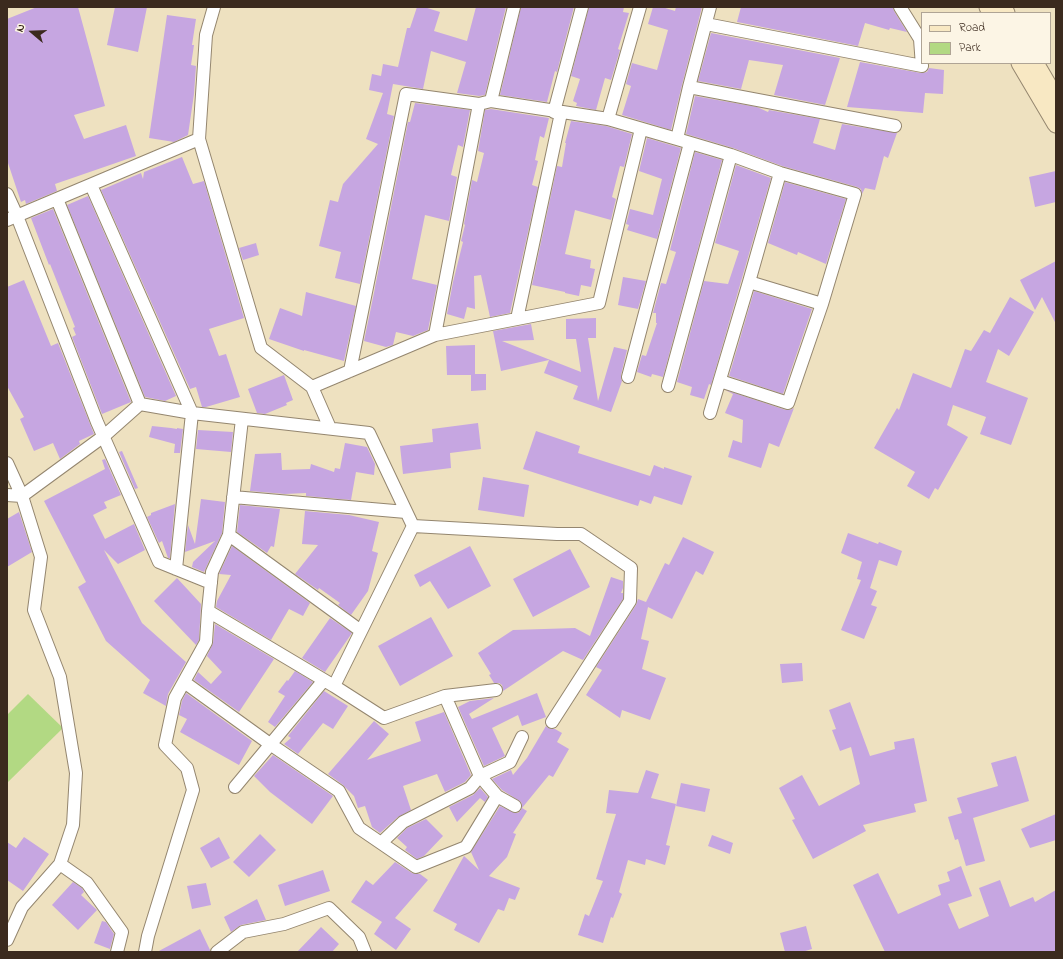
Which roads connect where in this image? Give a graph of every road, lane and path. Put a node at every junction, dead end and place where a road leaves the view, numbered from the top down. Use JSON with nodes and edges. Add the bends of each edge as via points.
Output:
{"nodes":[{"id":1,"x":214,"y":7,"type":"edge"},
{"id":2,"x":514,"y":7,"type":"edge"},
{"id":3,"x":582,"y":7,"type":"edge"},
{"id":4,"x":640,"y":7,"type":"edge"},
{"id":5,"x":710,"y":7,"type":"edge"},
{"id":6,"x":900,"y":7,"type":"edge"},
{"id":7,"x":706,"y":24,"type":"junction"},
{"id":8,"x":921,"y":52,"type":"edge"},
{"id":9,"x":922,"y":64,"type":"edge"},
{"id":10,"x":1021,"y":64,"type":"edge"},
{"id":11,"x":1036,"y":64,"type":"edge"},
{"id":12,"x":689,"y":87,"type":"junction"},
{"id":13,"x":1056,"y":99,"type":"edge"},
{"id":14,"x":491,"y":101,"type":"junction"},
{"id":15,"x":479,"y":104,"type":"junction"},
{"id":16,"x":558,"y":112,"type":"junction"},
{"id":17,"x":608,"y":120,"type":"junction"},
{"id":18,"x":1056,"y":124,"type":"edge"},
{"id":19,"x":895,"y":126,"type":"dead end"},
{"id":20,"x":641,"y":129,"type":"junction"},
{"id":21,"x":199,"y":139,"type":"junction"},
{"id":22,"x":676,"y":139,"type":"junction"},
{"id":23,"x":690,"y":143,"type":"junction"},
{"id":24,"x":731,"y":155,"type":"junction"},
{"id":25,"x":780,"y":173,"type":"junction"},
{"id":26,"x":91,"y":185,"type":"junction"},
{"id":27,"x":7,"y":194,"type":"edge"},
{"id":28,"x":57,"y":199,"type":"junction"},
{"id":29,"x":12,"y":218,"type":"edge"},
{"id":30,"x":749,"y":282,"type":"junction"},
{"id":31,"x":822,"y":304,"type":"junction"},
{"id":32,"x":517,"y":319,"type":"junction"},
{"id":33,"x":435,"y":335,"type":"junction"},
{"id":34,"x":350,"y":371,"type":"junction"},
{"id":35,"x":628,"y":377,"type":"dead end"},
{"id":36,"x":720,"y":381,"type":"junction"},
{"id":37,"x":668,"y":386,"type":"dead end"},
{"id":38,"x":312,"y":387,"type":"junction"},
{"id":39,"x":140,"y":404,"type":"junction"},
{"id":40,"x":192,"y":413,"type":"junction"},
{"id":41,"x":710,"y":413,"type":"dead end"},
{"id":42,"x":242,"y":418,"type":"junction"},
{"id":43,"x":330,"y":428,"type":"junction"},
{"id":44,"x":104,"y":436,"type":"junction"},
{"id":45,"x":7,"y":463,"type":"edge"},
{"id":46,"x":7,"y":495,"type":"edge"},
{"id":47,"x":22,"y":496,"type":"junction"},
{"id":48,"x":233,"y":497,"type":"junction"},
{"id":49,"x":406,"y":512,"type":"junction"},
{"id":50,"x":413,"y":526,"type":"junction"},
{"id":51,"x":229,"y":534,"type":"junction"},
{"id":52,"x":176,"y":569,"type":"junction"},
{"id":53,"x":211,"y":583,"type":"junction"},
{"id":54,"x":208,"y":611,"type":"junction"},
{"id":55,"x":362,"y":631,"type":"junction"},
{"id":56,"x":184,"y":682,"type":"junction"},
{"id":57,"x":329,"y":683,"type":"junction"},
{"id":58,"x":496,"y":690,"type":"dead end"},
{"id":59,"x":445,"y":696,"type":"junction"},
{"id":60,"x":552,"y":722,"type":"dead end"},
{"id":61,"x":522,"y":737,"type":"dead end"},
{"id":62,"x":270,"y":744,"type":"junction"},
{"id":63,"x":480,"y":776,"type":"junction"},
{"id":64,"x":235,"y":787,"type":"dead end"},
{"id":65,"x":497,"y":796,"type":"junction"},
{"id":66,"x":515,"y":806,"type":"dead end"},
{"id":67,"x":380,"y":843,"type":"junction"},
{"id":68,"x":60,"y":864,"type":"junction"},
{"id":69,"x":7,"y":940,"type":"edge"},
{"id":70,"x":117,"y":952,"type":"edge"},
{"id":71,"x":145,"y":952,"type":"edge"},
{"id":72,"x":217,"y":952,"type":"edge"},
{"id":73,"x":365,"y":952,"type":"edge"}],
"edges":[{"from":1,"to":21,"type":"street","via":[[206,35]]},
{"from":2,"to":14,"type":"street"},
{"from":3,"to":16,"type":"street"},
{"from":4,"to":17,"type":"street"},
{"from":5,"to":7,"type":"street"},
{"from":6,"to":8,"type":"street","via":[[920,39]]},
{"from":7,"to":9,"type":"street","via":[[922,66]]},
{"from":7,"to":12,"type":"street"},
{"from":10,"to":18,"type":"street"},
{"from":11,"to":13,"type":"street"},
{"from":12,"to":19,"type":"street"},
{"from":12,"to":22,"type":"street"},
{"from":14,"to":15,"type":"street"},
{"from":14,"to":16,"type":"street"},
{"from":15,"to":33,"type":"street"},
{"from":15,"to":34,"type":"street","via":[[406,94]]},
{"from":16,"to":17,"type":"street"},
{"from":16,"to":32,"type":"street"},
{"from":17,"to":20,"type":"street"},
{"from":20,"to":22,"type":"street"},
{"from":20,"to":32,"type":"street","via":[[599,303]]},
{"from":21,"to":26,"type":"street"},
{"from":21,"to":38,"type":"street","via":[[260,348]]},
{"from":22,"to":23,"type":"street"},
{"from":23,"to":24,"type":"street"},
{"from":23,"to":35,"type":"street"},
{"from":24,"to":25,"type":"street"},
{"from":24,"to":37,"type":"street"},
{"from":25,"to":30,"type":"street"},
{"from":25,"to":31,"type":"street","via":[[855,194]]},
{"from":26,"to":28,"type":"street"},
{"from":26,"to":40,"type":"street"},
{"from":27,"to":29,"type":"street"},
{"from":28,"to":29,"type":"street"},
{"from":28,"to":39,"type":"street"},
{"from":29,"to":44,"type":"street"},
{"from":30,"to":31,"type":"street"},
{"from":30,"to":36,"type":"street"},
{"from":31,"to":36,"type":"street","via":[[788,403]]},
{"from":32,"to":33,"type":"street"},
{"from":33,"to":34,"type":"street"},
{"from":34,"to":38,"type":"street"},
{"from":36,"to":41,"type":"street"},
{"from":38,"to":43,"type":"street"},
{"from":39,"to":40,"type":"street"},
{"from":39,"to":44,"type":"street"},
{"from":40,"to":42,"type":"street"},
{"from":40,"to":52,"type":"street"},
{"from":42,"to":43,"type":"street"},
{"from":42,"to":48,"type":"street"},
{"from":43,"to":49,"type":"street","via":[[369,433]]},
{"from":44,"to":47,"type":"street"},
{"from":44,"to":52,"type":"street","via":[[159,562]]},
{"from":45,"to":47,"type":"street"},
{"from":46,"to":47,"type":"street"},
{"from":47,"to":68,"type":"street","via":[[41,557],[34,610],[60,677],[76,773],[72,825]]},
{"from":48,"to":49,"type":"street"},
{"from":48,"to":51,"type":"street"},
{"from":49,"to":50,"type":"street"},
{"from":50,"to":55,"type":"street"},
{"from":50,"to":60,"type":"street","via":[[581,534],[631,568],[630,601]]},
{"from":51,"to":53,"type":"street","via":[[212,572]]},
{"from":51,"to":55,"type":"street"},
{"from":52,"to":53,"type":"street"},
{"from":53,"to":54,"type":"street"},
{"from":54,"to":56,"type":"street","via":[[206,642]]},
{"from":54,"to":57,"type":"street"},
{"from":55,"to":57,"type":"street"},
{"from":56,"to":62,"type":"street"},
{"from":56,"to":71,"type":"street","via":[[175,698],[165,745],[186,768],[194,790]]},
{"from":57,"to":59,"type":"street","via":[[384,718]]},
{"from":57,"to":62,"type":"street"},
{"from":58,"to":59,"type":"street"},
{"from":59,"to":63,"type":"street"},
{"from":61,"to":63,"type":"street","via":[[510,762]]},
{"from":62,"to":64,"type":"street"},
{"from":62,"to":67,"type":"street","via":[[339,791],[359,828]]},
{"from":63,"to":65,"type":"street"},
{"from":63,"to":67,"type":"street","via":[[470,788],[404,822]]},
{"from":65,"to":66,"type":"street"},
{"from":65,"to":67,"type":"street","via":[[466,847],[416,867]]},
{"from":68,"to":69,"type":"street","via":[[22,907]]},
{"from":68,"to":70,"type":"street","via":[[87,883],[122,932]]},
{"from":72,"to":73,"type":"street","via":[[243,932],[284,924],[329,908],[359,937]]}]}
